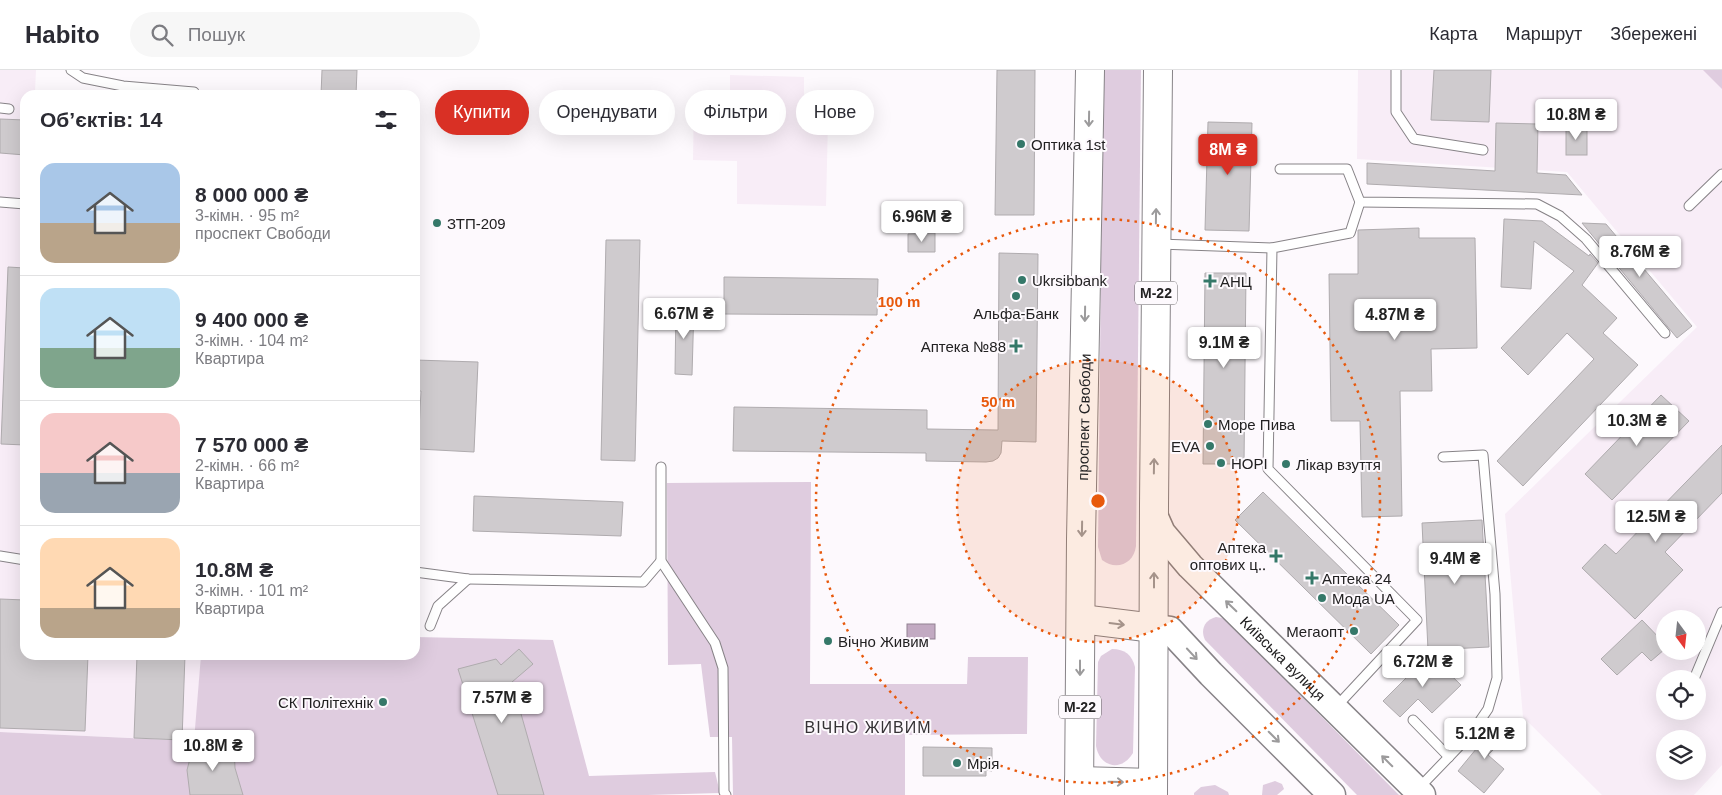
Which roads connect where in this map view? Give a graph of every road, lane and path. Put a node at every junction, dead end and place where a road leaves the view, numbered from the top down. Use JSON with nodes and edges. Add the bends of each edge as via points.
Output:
{"nodes":[{"id":1,"x":71,"y":70,"type":"edge"},
{"id":2,"x":1090,"y":70,"type":"edge"},
{"id":3,"x":1158,"y":70,"type":"edge"},
{"id":4,"x":1396,"y":70,"type":"edge"},
{"id":5,"x":170,"y":90,"type":"edge"},
{"id":6,"x":1483,"y":150,"type":"dead end"},
{"id":7,"x":1280,"y":169,"type":"dead end"},
{"id":8,"x":1722,"y":174,"type":"edge"},
{"id":9,"x":0,"y":202,"type":"edge"},
{"id":10,"x":1360,"y":202,"type":"junction"},
{"id":11,"x":20,"y":204,"type":"edge"},
{"id":12,"x":1689,"y":206,"type":"dead end"},
{"id":13,"x":1156,"y":244,"type":"junction"},
{"id":14,"x":1272,"y":248,"type":"junction"},
{"id":15,"x":1665,"y":333,"type":"dead end"},
{"id":16,"x":1443,"y":457,"type":"dead end"},
{"id":17,"x":661,"y":467,"type":"dead end"},
{"id":18,"x":1154,"y":515,"type":"junction"},
{"id":19,"x":0,"y":556,"type":"edge"},
{"id":20,"x":20,"y":559,"type":"edge"},
{"id":21,"x":661,"y":561,"type":"junction"},
{"id":22,"x":420,"y":573,"type":"edge"},
{"id":23,"x":468,"y":579,"type":"junction"},
{"id":24,"x":1722,"y":612,"type":"edge"},
{"id":25,"x":1081,"y":619,"type":"junction"},
{"id":26,"x":430,"y":626,"type":"dead end"},
{"id":27,"x":1154,"y":628,"type":"junction"},
{"id":28,"x":1698,"y":670,"type":"edge"},
{"id":29,"x":1334,"y":709,"type":"junction"},
{"id":30,"x":1413,"y":720,"type":"dead end"},
{"id":31,"x":1449,"y":757,"type":"junction"},
{"id":32,"x":1079,"y":788,"type":"edge"},
{"id":33,"x":1153,"y":789,"type":"edge"},
{"id":34,"x":1419,"y":793,"type":"edge"},
{"id":35,"x":726,"y":795,"type":"edge"},
{"id":36,"x":1332,"y":795,"type":"edge"}],
"edges":[{"from":1,"to":5,"type":"lane","via":[[83,78]]},
{"from":2,"to":25,"type":"highway","name":"проспект Свободи","number":"М-22","one_way":true},
{"from":13,"to":3,"type":"highway","number":"М-22","one_way":true},
{"from":4,"to":6,"type":"lane","via":[[1396,112],[1414,139]]},
{"from":7,"to":10,"type":"lane","via":[[1347,169]]},
{"from":8,"to":12,"type":"lane"},
{"from":9,"to":11,"type":"lane"},
{"from":10,"to":14,"type":"lane","via":[[1350,233]]},
{"from":10,"to":15,"type":"lane","via":[[1537,204],[1560,216],[1586,239]]},
{"from":13,"to":14,"type":"lane"},
{"from":18,"to":13,"type":"highway","number":"М-22","one_way":true},
{"from":14,"to":29,"type":"lane","via":[[1268,469],[1417,620]]},
{"from":16,"to":31,"type":"lane","via":[[1483,454],[1495,594],[1496,678],[1488,709],[1471,734]]},
{"from":17,"to":21,"type":"lane"},
{"from":27,"to":18,"type":"highway","number":"М-22","one_way":true},
{"from":29,"to":18,"type":"main road","name":"Київська вулиця","one_way":true,"via":[[1190,566],[1162,533]]},
{"from":19,"to":20,"type":"lane"},
{"from":21,"to":23,"type":"lane","via":[[643,582]]},
{"from":21,"to":35,"type":"lane","via":[[715,643],[723,668]]},
{"from":22,"to":23,"type":"lane"},
{"from":23,"to":26,"type":"lane","via":[[438,606]]},
{"from":24,"to":28,"type":"lane"},
{"from":25,"to":27,"type":"highway","one_way":true},
{"from":25,"to":32,"type":"highway","name":"проспект Свободи","number":"М-22","one_way":true},
{"from":27,"to":33,"type":"highway","number":"М-22"},
{"from":27,"to":36,"type":"main road","one_way":true,"via":[[1170,630]]},
{"from":34,"to":29,"type":"main road","name":"Київська вулиця","one_way":true},
{"from":30,"to":31,"type":"lane"},
{"from":31,"to":34,"type":"lane"},
{"from":32,"to":33,"type":"highway","one_way":true}]}
